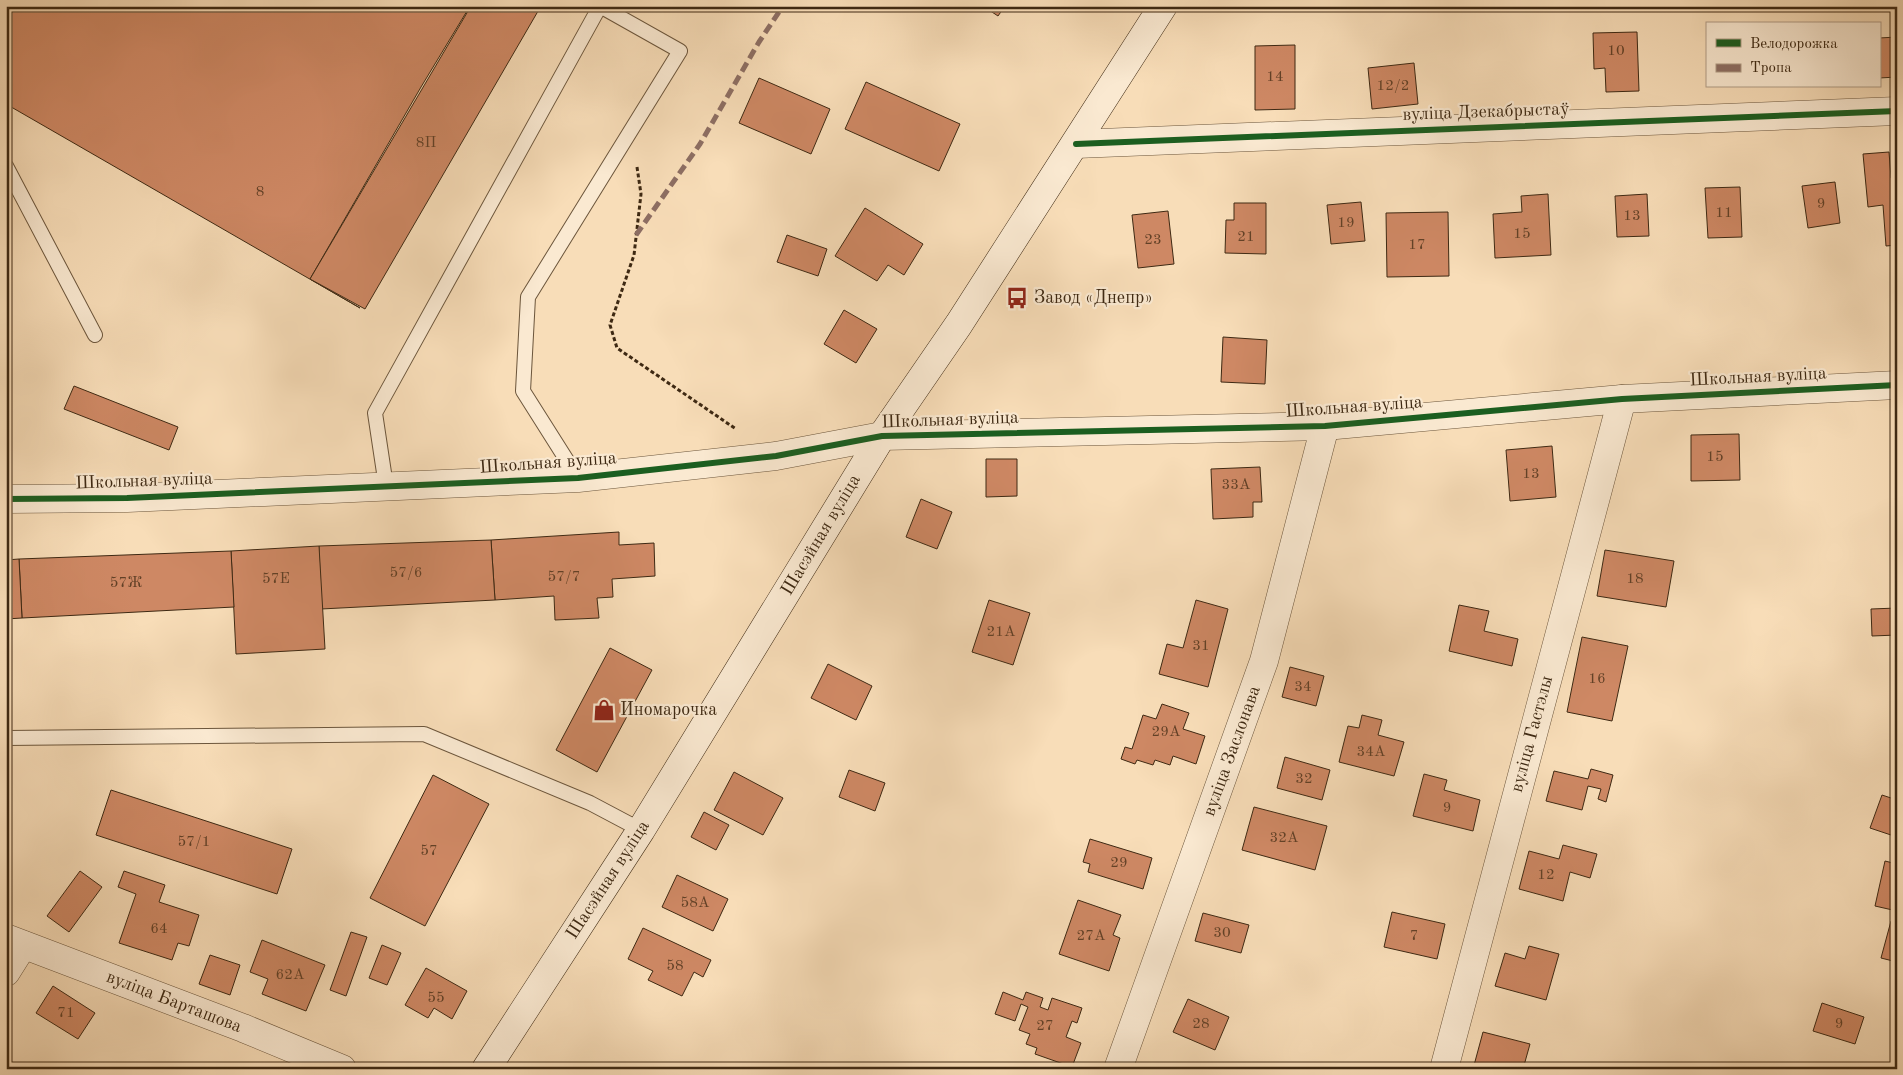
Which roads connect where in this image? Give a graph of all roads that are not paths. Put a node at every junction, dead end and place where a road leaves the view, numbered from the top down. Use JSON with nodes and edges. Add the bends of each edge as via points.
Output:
{"nodes":[{"id":1,"x":1163,"y":6,"type":"edge"},
{"id":2,"x":1897,"y":111,"type":"edge"},
{"id":3,"x":1076,"y":144,"type":"junction"},
{"id":4,"x":6,"y":166,"type":"edge"},
{"id":5,"x":95,"y":335,"type":"dead end"},
{"id":6,"x":1897,"y":385,"type":"edge"},
{"id":7,"x":1622,"y":399,"type":"junction"},
{"id":8,"x":1325,"y":426,"type":"junction"},
{"id":9,"x":882,"y":436,"type":"junction"},
{"id":10,"x":578,"y":478,"type":"junction"},
{"id":11,"x":386,"y":486,"type":"junction"},
{"id":12,"x":6,"y":499,"type":"edge"},
{"id":13,"x":6,"y":738,"type":"edge"},
{"id":14,"x":641,"y":830,"type":"junction"},
{"id":15,"x":15,"y":941,"type":"edge"},
{"id":16,"x":6,"y":972,"type":"edge"},
{"id":17,"x":342,"y":1069,"type":"edge"},
{"id":18,"x":486,"y":1069,"type":"edge"},
{"id":19,"x":1118,"y":1069,"type":"edge"},
{"id":20,"x":1444,"y":1069,"type":"edge"}],
"edges":[{"from":1,"to":3,"type":"street","name":"Шасэйная вуліца"},
{"from":2,"to":3,"type":"street","name":"вуліца Дзекабрыстаў"},
{"from":3,"to":9,"type":"street","name":"Шасэйная вуліца"},
{"from":4,"to":5,"type":"lane"},
{"from":6,"to":7,"type":"street","name":"Школьная вуліца"},
{"from":7,"to":8,"type":"street","name":"Школьная вуліца"},
{"from":7,"to":20,"type":"street","name":"вуліца Гастэлы"},
{"from":8,"to":9,"type":"street","name":"Школьная вуліца"},
{"from":8,"to":19,"type":"street","name":"вуліца Заслонава","via":[[1264,661]]},
{"from":9,"to":10,"type":"street","name":"Школьная вуліца","via":[[776,456]]},
{"from":9,"to":14,"type":"street","name":"Шасэйная вуліца"},
{"from":10,"to":11,"type":"street","name":"Школьная вуліца"},
{"from":10,"to":11,"type":"lane","via":[[523,391],[528,297],[680,51],[600,6],[375,413]]},
{"from":11,"to":12,"type":"street","name":"Школьная вуліца","via":[[127,498]]},
{"from":13,"to":14,"type":"lane","via":[[424,734],[590,803]]},
{"from":14,"to":18,"type":"street","name":"Шасэйная вуліца"},
{"from":15,"to":16,"type":"street"},
{"from":15,"to":17,"type":"street","name":"вуліца Барташова"}]}
